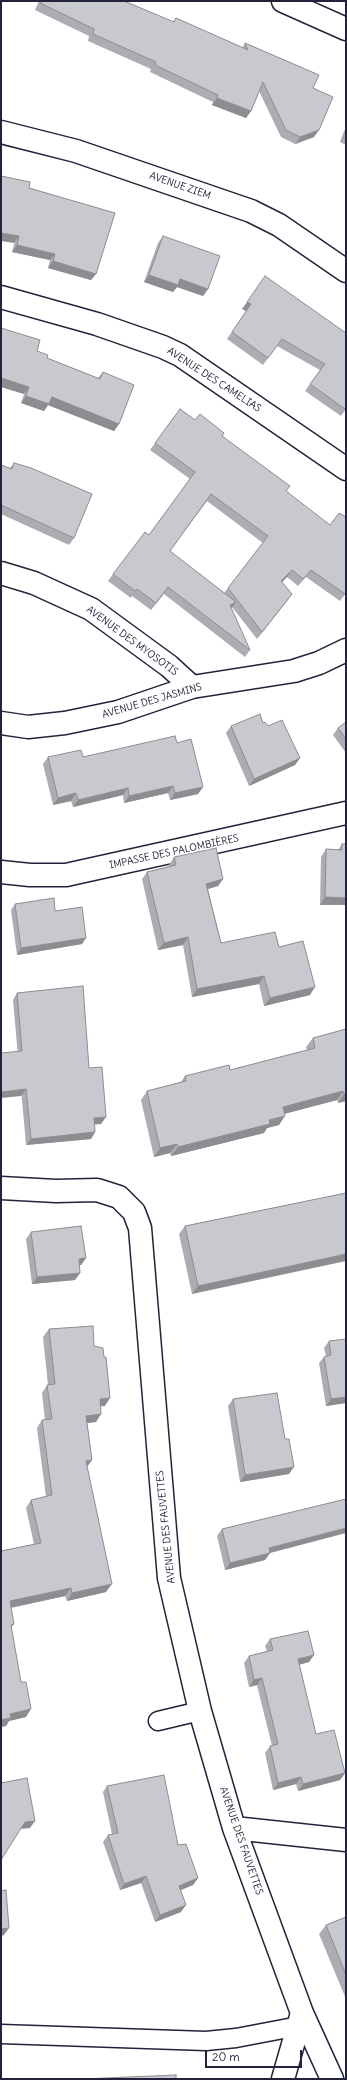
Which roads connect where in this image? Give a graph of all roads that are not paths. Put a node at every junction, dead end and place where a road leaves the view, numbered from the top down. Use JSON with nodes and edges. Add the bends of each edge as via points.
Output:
{"nodes":[{"id":1,"x":283,"y":1,"type":"edge"},
{"id":2,"x":346,"y":29,"type":"edge"},
{"id":3,"x":1,"y":132,"type":"edge"},
{"id":4,"x":346,"y":271,"type":"edge"},
{"id":5,"x":1,"y":296,"type":"edge"},
{"id":6,"x":346,"y":469,"type":"edge"},
{"id":7,"x":1,"y":573,"type":"edge"},
{"id":8,"x":346,"y":650,"type":"edge"},
{"id":9,"x":192,"y":687,"type":"junction"},
{"id":10,"x":1,"y":723,"type":"edge"},
{"id":11,"x":346,"y":813,"type":"edge"},
{"id":12,"x":1,"y":872,"type":"edge"},
{"id":13,"x":1,"y":1188,"type":"edge"},
{"id":14,"x":200,"y":1711,"type":"junction"},
{"id":15,"x":158,"y":1720,"type":"dead end"},
{"id":16,"x":234,"y":1828,"type":"junction"},
{"id":17,"x":346,"y":1840,"type":"edge"},
{"id":18,"x":300,"y":2019,"type":"junction"},
{"id":19,"x":1,"y":2034,"type":"edge"},
{"id":20,"x":283,"y":2079,"type":"edge"},
{"id":21,"x":332,"y":2079,"type":"edge"}],
"edges":[{"from":1,"to":2,"type":"street"},
{"from":3,"to":4,"type":"street","name":"AVENUE ZIEM","via":[[76,151],[251,211],[279,225]]},
{"from":5,"to":6,"type":"street","name":"AVENUE DES CAMELIAS","via":[[90,322],[180,355]]},
{"from":7,"to":9,"type":"street","name":"AVENUE DES MYOSOTIS","via":[[34,583],[91,609],[169,666]]},
{"from":8,"to":9,"type":"street","name":"AVENUE DES JASMINS","via":[[294,671]]},
{"from":9,"to":10,"type":"street","name":"AVENUE DES JASMINS","via":[[118,712],[65,723],[28,727]]},
{"from":11,"to":12,"type":"street","name":"IMPASSE DES PALOMBIÈRES","via":[[66,875]]},
{"from":13,"to":14,"type":"street","name":"AVENUE DES FAUVETTES","via":[[97,1190],[119,1197],[134,1212],[140,1228],[169,1578]]},
{"from":14,"to":15,"type":"lane"},
{"from":14,"to":16,"type":"street","name":"AVENUE DES FAUVETTES"},
{"from":16,"to":17,"type":"street"},
{"from":16,"to":18,"type":"street","name":"AVENUE DES FAUVETTES"},
{"from":18,"to":19,"type":"lane","via":[[236,2038],[206,2041]]},
{"from":18,"to":20,"type":"street"},
{"from":18,"to":21,"type":"street","name":"AVENUE DES FAUVETTES"}]}
